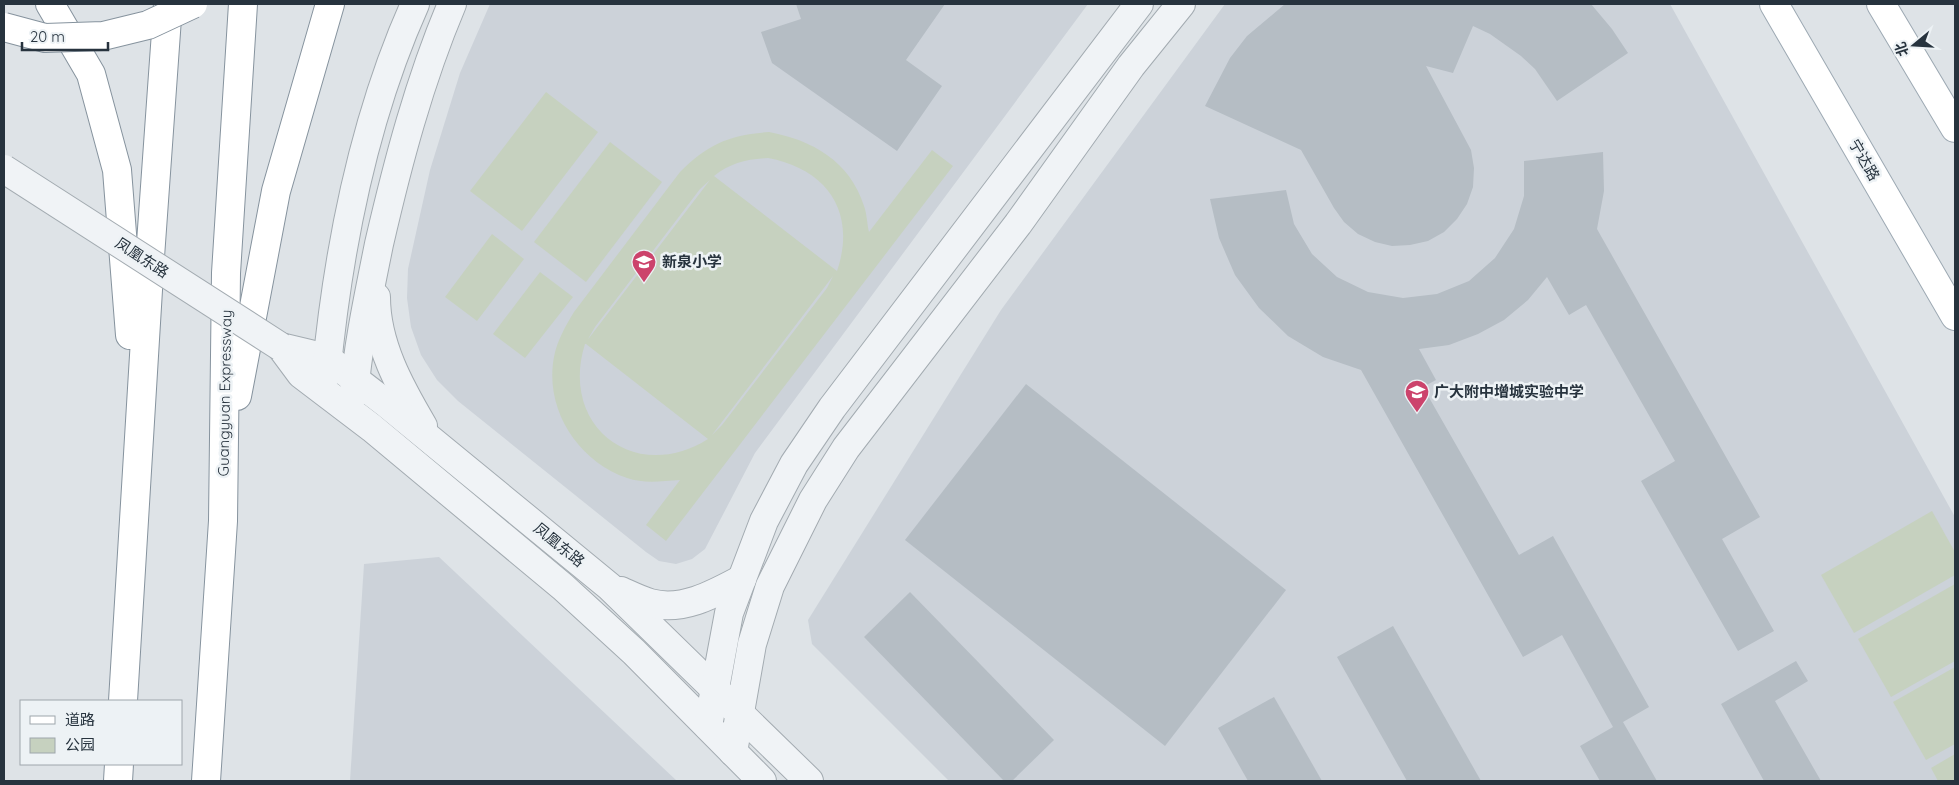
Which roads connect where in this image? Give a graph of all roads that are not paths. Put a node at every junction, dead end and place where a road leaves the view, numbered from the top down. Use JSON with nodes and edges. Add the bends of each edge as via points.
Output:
{"nodes":[{"id":1,"x":50,"y":4,"type":"edge"},
{"id":2,"x":168,"y":4,"type":"edge"},
{"id":3,"x":192,"y":4,"type":"edge"},
{"id":4,"x":243,"y":4,"type":"edge"},
{"id":5,"x":322,"y":4,"type":"edge"},
{"id":6,"x":330,"y":4,"type":"edge"},
{"id":7,"x":415,"y":4,"type":"edge"},
{"id":8,"x":452,"y":4,"type":"edge"},
{"id":9,"x":1139,"y":4,"type":"edge"},
{"id":10,"x":1181,"y":4,"type":"edge"},
{"id":11,"x":1880,"y":4,"type":"edge"},
{"id":12,"x":1777,"y":7,"type":"edge"},
{"id":13,"x":4,"y":27,"type":"edge"},
{"id":14,"x":304,"y":92,"type":"junction"},
{"id":15,"x":1955,"y":128,"type":"edge"},
{"id":16,"x":4,"y":169,"type":"edge"},
{"id":17,"x":375,"y":264,"type":"junction"},
{"id":18,"x":1955,"y":316,"type":"edge"},
{"id":19,"x":281,"y":347,"type":"junction"},
{"id":20,"x":327,"y":358,"type":"junction"},
{"id":21,"x":355,"y":379,"type":"junction"},
{"id":22,"x":324,"y":392,"type":"junction"},
{"id":23,"x":352,"y":413,"type":"junction"},
{"id":24,"x":431,"y":441,"type":"junction"},
{"id":25,"x":137,"y":471,"type":"junction"},
{"id":26,"x":223,"y":521,"type":"junction"},
{"id":27,"x":742,"y":579,"type":"junction"},
{"id":28,"x":610,"y":587,"type":"junction"},
{"id":29,"x":714,"y":688,"type":"junction"},
{"id":30,"x":123,"y":700,"type":"edge"},
{"id":31,"x":740,"y":713,"type":"junction"},
{"id":32,"x":708,"y":726,"type":"junction"},
{"id":33,"x":733,"y":752,"type":"junction"},
{"id":34,"x":119,"y":765,"type":"edge"},
{"id":35,"x":118,"y":781,"type":"edge"},
{"id":36,"x":206,"y":781,"type":"edge"},
{"id":37,"x":762,"y":781,"type":"edge"},
{"id":38,"x":810,"y":781,"type":"edge"}],
"edges":[{"from":1,"to":25,"type":"main road","via":[[91,74],[117,170],[128,293]]},
{"from":2,"to":25,"type":"main road"},
{"from":3,"to":13,"type":"main road","bridge":true,"via":[[148,25],[103,36],[45,38]]},
{"from":4,"to":26,"type":"main road","name":"Guangyuan Expressway","via":[[226,273]]},
{"from":5,"to":14,"type":"main road"},
{"from":6,"to":14,"type":"main road"},
{"from":7,"to":20,"type":"street","via":[[361,165],[342,252]]},
{"from":8,"to":17,"type":"street","via":[[415,101]]},
{"from":9,"to":27,"type":"street","via":[[832,408],[794,464],[764,521]]},
{"from":10,"to":31,"type":"street","via":[[1131,66],[1018,224],[846,448],[813,500],[770,586],[752,644]]},
{"from":11,"to":15,"type":"main road"},
{"from":12,"to":18,"type":"main road","name":"宁达路"},
{"from":14,"to":26,"type":"main road","via":[[274,200],[238,395]]},
{"from":16,"to":19,"type":"street","name":"凤凰东路","bridge":true},
{"from":17,"to":21,"type":"street"},
{"from":17,"to":24,"type":"street","via":[[376,310],[386,355]]},
{"from":19,"to":20,"type":"street","name":"凤凰东路"},
{"from":19,"to":22,"type":"street","name":"凤凰东路","via":[[301,374]]},
{"from":20,"to":21,"type":"street","name":"凤凰东路"},
{"from":20,"to":22,"type":"street"},
{"from":21,"to":23,"type":"street"},
{"from":21,"to":24,"type":"street","name":"凤凰东路"},
{"from":22,"to":23,"type":"street","name":"凤凰东路"},
{"from":23,"to":32,"type":"street","name":"凤凰东路","via":[[563,586]]},
{"from":24,"to":28,"type":"street","name":"凤凰东路"},
{"from":25,"to":30,"type":"main road"},
{"from":26,"to":36,"type":"main road","name":"Guangyuan Expressway"},
{"from":27,"to":28,"type":"street","via":[[688,604],[651,604]]},
{"from":27,"to":29,"type":"street","via":[[729,613]]},
{"from":28,"to":29,"type":"street","name":"凤凰东路"},
{"from":29,"to":31,"type":"street","name":"凤凰东路"},
{"from":29,"to":32,"type":"street"},
{"from":31,"to":33,"type":"street"},
{"from":31,"to":38,"type":"street","name":"凤凰东路"},
{"from":32,"to":33,"type":"street","name":"凤凰东路"},
{"from":33,"to":37,"type":"street","name":"凤凰东路"},
{"from":34,"to":35,"type":"main road"}]}
